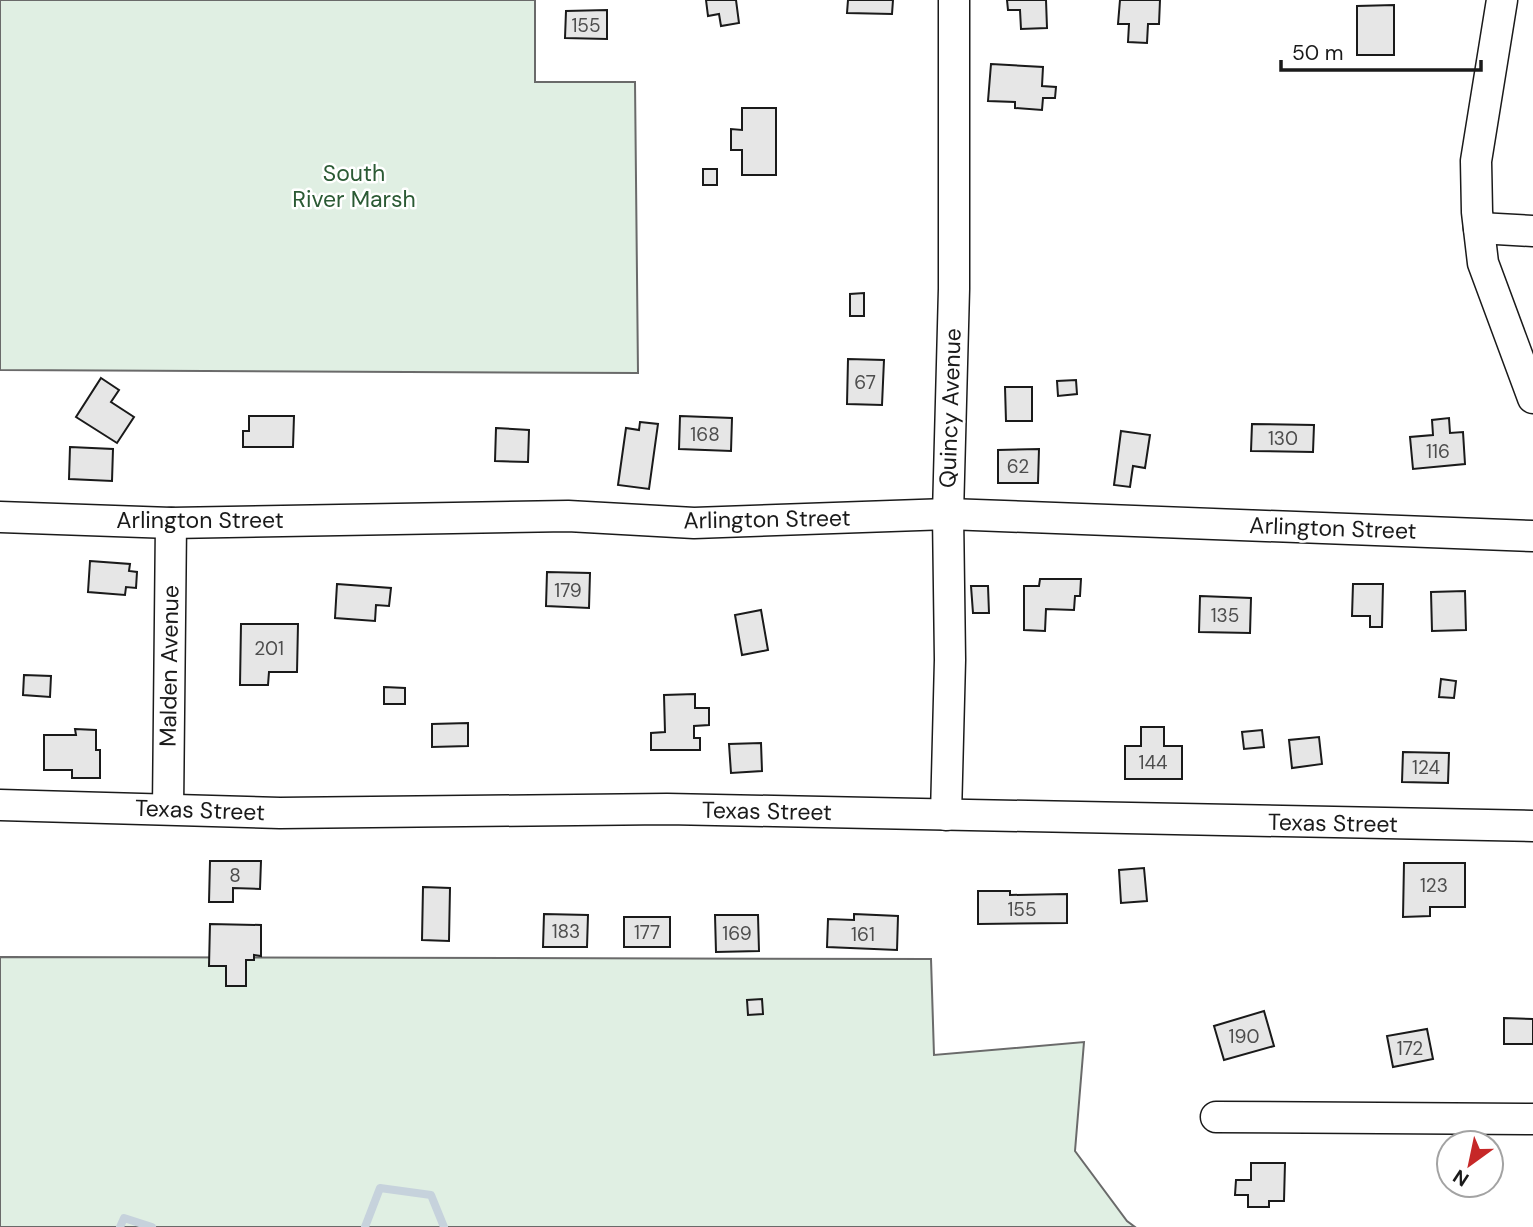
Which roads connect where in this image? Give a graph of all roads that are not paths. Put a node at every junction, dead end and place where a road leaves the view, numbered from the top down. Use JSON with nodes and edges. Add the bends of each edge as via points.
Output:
{"nodes":[{"id":1,"x":954,"y":0,"type":"edge"},
{"id":2,"x":1502,"y":0,"type":"edge"},
{"id":3,"x":1479,"y":228,"type":"junction"},
{"id":4,"x":1533,"y":231,"type":"edge"},
{"id":5,"x":1533,"y":398,"type":"edge"},
{"id":6,"x":948,"y":514,"type":"junction"},
{"id":7,"x":0,"y":517,"type":"edge"},
{"id":8,"x":171,"y":523,"type":"junction"},
{"id":9,"x":1533,"y":536,"type":"edge"},
{"id":10,"x":0,"y":805,"type":"edge"},
{"id":11,"x":168,"y":809,"type":"junction"},
{"id":12,"x":946,"y":815,"type":"junction"},
{"id":13,"x":1533,"y":826,"type":"edge"},
{"id":14,"x":1216,"y":1117,"type":"dead end"},
{"id":15,"x":1533,"y":1119,"type":"edge"}],
"edges":[{"from":1,"to":6,"type":"street","name":"Quincy Avenue"},
{"from":2,"to":3,"type":"street","via":[[1476,161]]},
{"from":3,"to":4,"type":"street"},
{"from":3,"to":5,"type":"street","via":[[1483,263]]},
{"from":6,"to":8,"type":"street","name":"Arlington Street","via":[[694,523],[568,516]]},
{"from":6,"to":9,"type":"street","name":"Arlington Street"},
{"from":6,"to":12,"type":"street","name":"Quincy Avenue"},
{"from":7,"to":8,"type":"street","name":"Arlington Street"},
{"from":8,"to":11,"type":"street","name":"Malden Avenue"},
{"from":10,"to":11,"type":"street","name":"Texas Street"},
{"from":11,"to":12,"type":"street","name":"Texas Street","via":[[280,813],[667,809]]},
{"from":12,"to":13,"type":"street","name":"Texas Street"},
{"from":14,"to":15,"type":"street"}]}
